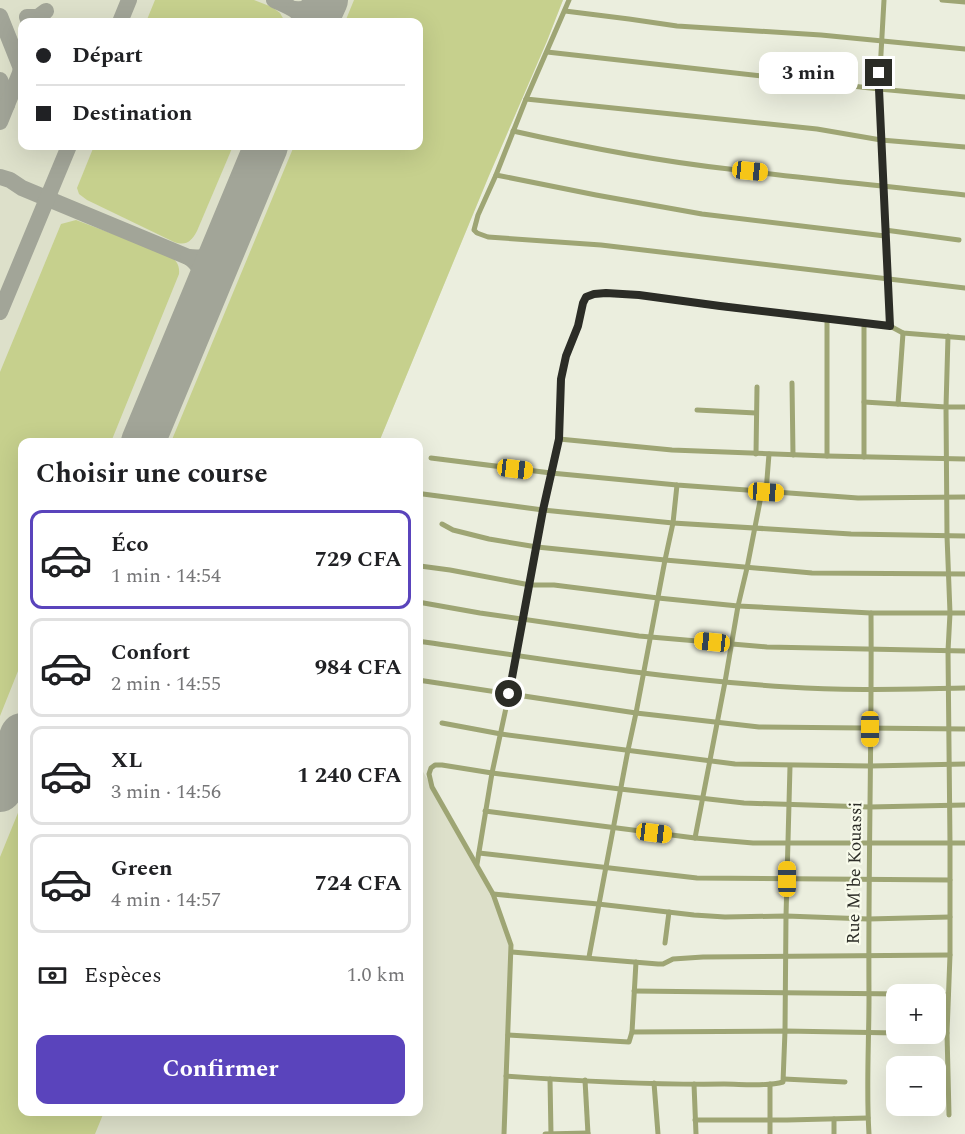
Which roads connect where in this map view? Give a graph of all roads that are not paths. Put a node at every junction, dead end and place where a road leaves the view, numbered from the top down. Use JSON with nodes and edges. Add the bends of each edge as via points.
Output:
{"nodes":[{"id":1,"x":569,"y":0,"type":"edge"},
{"id":2,"x":884,"y":0,"type":"edge"},
{"id":3,"x":942,"y":0,"type":"edge"},
{"id":4,"x":965,"y":2,"type":"edge"},
{"id":5,"x":565,"y":12,"type":"junction"},
{"id":6,"x":881,"y":41,"type":"junction"},
{"id":7,"x":965,"y":49,"type":"edge"},
{"id":8,"x":547,"y":52,"type":"junction"},
{"id":9,"x":879,"y":89,"type":"junction"},
{"id":10,"x":965,"y":97,"type":"edge"},
{"id":11,"x":526,"y":99,"type":"junction"},
{"id":12,"x":513,"y":131,"type":"junction"},
{"id":13,"x":881,"y":140,"type":"junction"},
{"id":14,"x":965,"y":147,"type":"edge"},
{"id":15,"x":496,"y":175,"type":"junction"},
{"id":16,"x":883,"y":185,"type":"junction"},
{"id":17,"x":965,"y":195,"type":"edge"},
{"id":18,"x":885,"y":233,"type":"junction"},
{"id":19,"x":959,"y":240,"type":"dead end"},
{"id":20,"x":887,"y":279,"type":"junction"},
{"id":21,"x":965,"y":288,"type":"edge"},
{"id":22,"x":827,"y":320,"type":"junction"},
{"id":23,"x":864,"y":324,"type":"junction"},
{"id":24,"x":890,"y":326,"type":"junction"},
{"id":25,"x":903,"y":333,"type":"junction"},
{"id":26,"x":948,"y":336,"type":"junction"},
{"id":27,"x":965,"y":338,"type":"edge"},
{"id":28,"x":792,"y":382,"type":"dead end"},
{"id":29,"x":757,"y":387,"type":"dead end"},
{"id":30,"x":864,"y":402,"type":"junction"},
{"id":31,"x":898,"y":404,"type":"junction"},
{"id":32,"x":946,"y":407,"type":"junction"},
{"id":33,"x":965,"y":407,"type":"edge"},
{"id":34,"x":697,"y":410,"type":"dead end"},
{"id":35,"x":756,"y":413,"type":"junction"},
{"id":36,"x":559,"y":439,"type":"junction"},
{"id":37,"x":756,"y":454,"type":"junction"},
{"id":38,"x":769,"y":454,"type":"junction"},
{"id":39,"x":793,"y":455,"type":"junction"},
{"id":40,"x":827,"y":456,"type":"junction"},
{"id":41,"x":864,"y":456,"type":"junction"},
{"id":42,"x":431,"y":458,"type":"dead end"},
{"id":43,"x":947,"y":458,"type":"junction"},
{"id":44,"x":965,"y":459,"type":"edge"},
{"id":45,"x":551,"y":473,"type":"junction"},
{"id":46,"x":677,"y":485,"type":"junction"},
{"id":47,"x":764,"y":492,"type":"junction"},
{"id":48,"x":423,"y":494,"type":"dead end"},
{"id":49,"x":947,"y":497,"type":"junction"},
{"id":50,"x":965,"y":497,"type":"edge"},
{"id":51,"x":543,"y":510,"type":"junction"},
{"id":52,"x":673,"y":523,"type":"junction"},
{"id":53,"x":442,"y":524,"type":"dead end"},
{"id":54,"x":755,"y":528,"type":"junction"},
{"id":55,"x":947,"y":536,"type":"junction"},
{"id":56,"x":965,"y":536,"type":"edge"},
{"id":57,"x":537,"y":547,"type":"junction"},
{"id":58,"x":664,"y":560,"type":"junction"},
{"id":59,"x":423,"y":566,"type":"edge"},
{"id":60,"x":747,"y":568,"type":"junction"},
{"id":61,"x":949,"y":574,"type":"junction"},
{"id":62,"x":965,"y":574,"type":"edge"},
{"id":63,"x":530,"y":585,"type":"junction"},
{"id":64,"x":658,"y":598,"type":"junction"},
{"id":65,"x":423,"y":603,"type":"edge"},
{"id":66,"x":738,"y":606,"type":"junction"},
{"id":67,"x":871,"y":613,"type":"junction"},
{"id":68,"x":950,"y":613,"type":"junction"},
{"id":69,"x":965,"y":613,"type":"edge"},
{"id":70,"x":523,"y":619,"type":"junction"},
{"id":71,"x":651,"y":636,"type":"junction"},
{"id":72,"x":423,"y":642,"type":"edge"},
{"id":73,"x":732,"y":644,"type":"junction"},
{"id":74,"x":871,"y":650,"type":"junction"},
{"id":75,"x":948,"y":651,"type":"junction"},
{"id":76,"x":965,"y":651,"type":"edge"},
{"id":77,"x":517,"y":656,"type":"junction"},
{"id":78,"x":644,"y":674,"type":"junction"},
{"id":79,"x":423,"y":681,"type":"edge"},
{"id":80,"x":725,"y":682,"type":"junction"},
{"id":81,"x":965,"y":688,"type":"edge"},
{"id":82,"x":949,"y":689,"type":"junction"},
{"id":83,"x":871,"y":690,"type":"junction"},
{"id":84,"x":509,"y":694,"type":"junction"},
{"id":85,"x":636,"y":713,"type":"junction"},
{"id":86,"x":442,"y":723,"type":"dead end"},
{"id":87,"x":718,"y":723,"type":"junction"},
{"id":88,"x":870,"y":729,"type":"junction"},
{"id":89,"x":950,"y":729,"type":"junction"},
{"id":90,"x":965,"y":729,"type":"edge"},
{"id":91,"x":501,"y":734,"type":"junction"},
{"id":92,"x":628,"y":750,"type":"junction"},
{"id":93,"x":710,"y":762,"type":"junction"},
{"id":94,"x":949,"y":764,"type":"junction"},
{"id":95,"x":965,"y":764,"type":"edge"},
{"id":96,"x":790,"y":766,"type":"junction"},
{"id":97,"x":870,"y":766,"type":"junction"},
{"id":98,"x":492,"y":773,"type":"junction"},
{"id":99,"x":620,"y":789,"type":"junction"},
{"id":100,"x":703,"y":799,"type":"junction"},
{"id":101,"x":789,"y":804,"type":"junction"},
{"id":102,"x":950,"y":805,"type":"junction"},
{"id":103,"x":965,"y":805,"type":"edge"},
{"id":104,"x":869,"y":807,"type":"junction"},
{"id":105,"x":485,"y":811,"type":"junction"},
{"id":106,"x":614,"y":828,"type":"junction"},
{"id":107,"x":695,"y":838,"type":"junction"},
{"id":108,"x":787,"y":842,"type":"junction"},
{"id":109,"x":950,"y":843,"type":"junction"},
{"id":110,"x":965,"y":843,"type":"edge"},
{"id":111,"x":870,"y":844,"type":"junction"},
{"id":112,"x":479,"y":853,"type":"junction"},
{"id":113,"x":477,"y":864,"type":"junction"},
{"id":114,"x":606,"y":867,"type":"junction"},
{"id":115,"x":787,"y":879,"type":"junction"},
{"id":116,"x":870,"y":880,"type":"junction"},
{"id":117,"x":950,"y":880,"type":"junction"},
{"id":118,"x":494,"y":894,"type":"junction"},
{"id":119,"x":598,"y":904,"type":"junction"},
{"id":120,"x":669,"y":912,"type":"junction"},
{"id":121,"x":786,"y":916,"type":"junction"},
{"id":122,"x":950,"y":917,"type":"junction"},
{"id":123,"x":868,"y":919,"type":"junction"},
{"id":124,"x":665,"y":943,"type":"dead end"},
{"id":125,"x":512,"y":952,"type":"junction"},
{"id":126,"x":950,"y":955,"type":"junction"},
{"id":127,"x":786,"y":956,"type":"junction"},
{"id":128,"x":868,"y":956,"type":"junction"},
{"id":129,"x":589,"y":957,"type":"junction"},
{"id":130,"x":636,"y":962,"type":"junction"},
{"id":131,"x":634,"y":992,"type":"junction"},
{"id":132,"x":786,"y":993,"type":"junction"},
{"id":133,"x":869,"y":994,"type":"junction"},
{"id":134,"x":886,"y":994,"type":"edge"},
{"id":135,"x":948,"y":995,"type":"joint"},
{"id":136,"x":786,"y":1031,"type":"junction"},
{"id":137,"x":632,"y":1032,"type":"junction"},
{"id":138,"x":868,"y":1032,"type":"junction"},
{"id":139,"x":886,"y":1033,"type":"edge"},
{"id":140,"x":947,"y":1033,"type":"joint"},
{"id":141,"x":508,"y":1035,"type":"junction"},
{"id":142,"x":506,"y":1076,"type":"junction"},
{"id":143,"x":550,"y":1079,"type":"junction"},
{"id":144,"x":784,"y":1079,"type":"junction"},
{"id":145,"x":585,"y":1080,"type":"junction"},
{"id":146,"x":845,"y":1082,"type":"dead end"},
{"id":147,"x":654,"y":1083,"type":"junction"},
{"id":148,"x":770,"y":1083,"type":"junction"},
{"id":149,"x":694,"y":1084,"type":"junction"},
{"id":150,"x":949,"y":1115,"type":"dead end"},
{"id":151,"x":868,"y":1118,"type":"junction"},
{"id":152,"x":834,"y":1119,"type":"junction"},
{"id":153,"x":695,"y":1120,"type":"junction"},
{"id":154,"x":769,"y":1120,"type":"junction"},
{"id":155,"x":588,"y":1133,"type":"edge"},
{"id":156,"x":504,"y":1134,"type":"edge"},
{"id":157,"x":544,"y":1134,"type":"edge"},
{"id":158,"x":551,"y":1134,"type":"edge"},
{"id":159,"x":658,"y":1134,"type":"edge"},
{"id":160,"x":696,"y":1134,"type":"edge"},
{"id":161,"x":770,"y":1134,"type":"edge"},
{"id":162,"x":834,"y":1134,"type":"edge"},
{"id":163,"x":869,"y":1134,"type":"edge"}],
"edges":[{"from":1,"to":5,"type":"street"},
{"from":2,"to":6,"type":"street"},
{"from":3,"to":4,"type":"street"},
{"from":5,"to":6,"type":"street","via":[[677,26]]},
{"from":5,"to":8,"type":"street"},
{"from":6,"to":7,"type":"street"},
{"from":6,"to":9,"type":"street"},
{"from":8,"to":9,"type":"street"},
{"from":8,"to":11,"type":"street"},
{"from":9,"to":10,"type":"street"},
{"from":9,"to":13,"type":"street"},
{"from":11,"to":12,"type":"street"},
{"from":11,"to":13,"type":"street","via":[[817,129]]},
{"from":12,"to":15,"type":"street"},
{"from":12,"to":16,"type":"street","via":[[728,169]]},
{"from":13,"to":14,"type":"street"},
{"from":13,"to":16,"type":"street"},
{"from":15,"to":18,"type":"street","via":[[702,214]]},
{"from":15,"to":20,"type":"street","via":[[474,230],[488,237],[601,245]]},
{"from":16,"to":17,"type":"street"},
{"from":16,"to":18,"type":"street"},
{"from":18,"to":19,"type":"street"},
{"from":18,"to":20,"type":"street"},
{"from":20,"to":21,"type":"street"},
{"from":20,"to":24,"type":"street"},
{"from":22,"to":23,"type":"street"},
{"from":22,"to":36,"type":"street","via":[[639,295],[586,297],[561,379]]},
{"from":22,"to":40,"type":"street"},
{"from":23,"to":24,"type":"street"},
{"from":23,"to":30,"type":"street"},
{"from":24,"to":25,"type":"street"},
{"from":25,"to":26,"type":"street"},
{"from":25,"to":31,"type":"street"},
{"from":26,"to":27,"type":"street"},
{"from":26,"to":32,"type":"street"},
{"from":28,"to":39,"type":"street"},
{"from":29,"to":35,"type":"street"},
{"from":30,"to":31,"type":"street"},
{"from":30,"to":41,"type":"street"},
{"from":31,"to":32,"type":"street"},
{"from":32,"to":33,"type":"street"},
{"from":32,"to":43,"type":"street"},
{"from":34,"to":35,"type":"street"},
{"from":35,"to":37,"type":"street"},
{"from":36,"to":37,"type":"street"},
{"from":36,"to":45,"type":"street"},
{"from":37,"to":38,"type":"street"},
{"from":38,"to":39,"type":"street"},
{"from":38,"to":47,"type":"street"},
{"from":39,"to":40,"type":"street"},
{"from":40,"to":41,"type":"street"},
{"from":41,"to":43,"type":"street"},
{"from":42,"to":45,"type":"street"},
{"from":43,"to":44,"type":"street"},
{"from":43,"to":49,"type":"street"},
{"from":45,"to":46,"type":"street"},
{"from":45,"to":51,"type":"street"},
{"from":46,"to":47,"type":"street"},
{"from":46,"to":52,"type":"street"},
{"from":47,"to":49,"type":"street","via":[[858,498]]},
{"from":47,"to":54,"type":"street"},
{"from":48,"to":51,"type":"street"},
{"from":49,"to":50,"type":"street"},
{"from":49,"to":55,"type":"street"},
{"from":51,"to":52,"type":"street"},
{"from":51,"to":57,"type":"street"},
{"from":52,"to":54,"type":"street"},
{"from":52,"to":58,"type":"street"},
{"from":53,"to":57,"type":"street","via":[[468,535]]},
{"from":54,"to":55,"type":"street"},
{"from":54,"to":60,"type":"street"},
{"from":55,"to":56,"type":"street"},
{"from":55,"to":61,"type":"street"},
{"from":57,"to":58,"type":"street"},
{"from":57,"to":63,"type":"street"},
{"from":58,"to":60,"type":"street"},
{"from":58,"to":64,"type":"street"},
{"from":59,"to":63,"type":"street"},
{"from":60,"to":61,"type":"street","via":[[813,573]]},
{"from":60,"to":66,"type":"street"},
{"from":61,"to":62,"type":"street"},
{"from":61,"to":68,"type":"street"},
{"from":63,"to":64,"type":"street"},
{"from":63,"to":70,"type":"street"},
{"from":64,"to":66,"type":"street"},
{"from":64,"to":71,"type":"street"},
{"from":65,"to":70,"type":"street"},
{"from":66,"to":67,"type":"street"},
{"from":66,"to":73,"type":"street"},
{"from":67,"to":68,"type":"street"},
{"from":67,"to":74,"type":"street","name":"Rue M'be Kouassi"},
{"from":68,"to":69,"type":"street"},
{"from":68,"to":75,"type":"street"},
{"from":70,"to":71,"type":"street"},
{"from":70,"to":77,"type":"street"},
{"from":71,"to":73,"type":"street"},
{"from":71,"to":78,"type":"street"},
{"from":72,"to":77,"type":"street"},
{"from":73,"to":74,"type":"street"},
{"from":73,"to":80,"type":"street"},
{"from":74,"to":75,"type":"street"},
{"from":74,"to":83,"type":"street","name":"Rue M'be Kouassi"},
{"from":75,"to":76,"type":"street"},
{"from":75,"to":82,"type":"street"},
{"from":77,"to":78,"type":"street"},
{"from":77,"to":84,"type":"street"},
{"from":78,"to":80,"type":"street"},
{"from":78,"to":85,"type":"street"},
{"from":79,"to":84,"type":"street"},
{"from":80,"to":83,"type":"street"},
{"from":80,"to":87,"type":"street"},
{"from":81,"to":82,"type":"street"},
{"from":82,"to":83,"type":"street"},
{"from":82,"to":89,"type":"street"},
{"from":83,"to":88,"type":"street","name":"Rue M'be Kouassi"},
{"from":84,"to":85,"type":"street"},
{"from":84,"to":91,"type":"street"},
{"from":85,"to":87,"type":"street"},
{"from":85,"to":92,"type":"street"},
{"from":86,"to":91,"type":"street"},
{"from":87,"to":88,"type":"street"},
{"from":87,"to":93,"type":"street"},
{"from":88,"to":89,"type":"street"},
{"from":88,"to":97,"type":"street","name":"Rue M'be Kouassi"},
{"from":89,"to":90,"type":"street"},
{"from":89,"to":94,"type":"street"},
{"from":91,"to":92,"type":"street"},
{"from":91,"to":98,"type":"street"},
{"from":92,"to":93,"type":"street"},
{"from":92,"to":99,"type":"street"},
{"from":93,"to":96,"type":"street"},
{"from":93,"to":100,"type":"street"},
{"from":94,"to":95,"type":"street"},
{"from":94,"to":97,"type":"street"},
{"from":94,"to":102,"type":"street"},
{"from":96,"to":97,"type":"street"},
{"from":96,"to":101,"type":"street"},
{"from":97,"to":104,"type":"street","name":"Rue M'be Kouassi"},
{"from":98,"to":99,"type":"street"},
{"from":98,"to":105,"type":"street"},
{"from":98,"to":113,"type":"street","via":[[435,765],[429,774],[432,787]]},
{"from":99,"to":100,"type":"street"},
{"from":99,"to":106,"type":"street"},
{"from":100,"to":101,"type":"street"},
{"from":100,"to":107,"type":"street"},
{"from":101,"to":104,"type":"street"},
{"from":101,"to":108,"type":"street"},
{"from":102,"to":103,"type":"street"},
{"from":102,"to":104,"type":"street"},
{"from":102,"to":109,"type":"street"},
{"from":104,"to":111,"type":"street","name":"Rue M'be Kouassi"},
{"from":105,"to":106,"type":"street"},
{"from":105,"to":112,"type":"street"},
{"from":106,"to":107,"type":"street"},
{"from":106,"to":114,"type":"street"},
{"from":107,"to":108,"type":"street"},
{"from":108,"to":111,"type":"street"},
{"from":108,"to":115,"type":"street"},
{"from":109,"to":110,"type":"street"},
{"from":109,"to":111,"type":"street"},
{"from":109,"to":117,"type":"street"},
{"from":111,"to":116,"type":"street","name":"Rue M'be Kouassi"},
{"from":112,"to":113,"type":"street"},
{"from":112,"to":114,"type":"street"},
{"from":113,"to":118,"type":"street"},
{"from":114,"to":115,"type":"street","via":[[698,878]]},
{"from":114,"to":119,"type":"street"},
{"from":115,"to":116,"type":"street"},
{"from":115,"to":121,"type":"street"},
{"from":116,"to":117,"type":"street"},
{"from":116,"to":123,"type":"street","name":"Rue M'be Kouassi"},
{"from":117,"to":122,"type":"street"},
{"from":118,"to":119,"type":"street"},
{"from":118,"to":125,"type":"street"},
{"from":119,"to":120,"type":"street"},
{"from":119,"to":129,"type":"street"},
{"from":120,"to":121,"type":"street","via":[[724,917]]},
{"from":120,"to":124,"type":"street"},
{"from":121,"to":123,"type":"street"},
{"from":121,"to":127,"type":"street"},
{"from":122,"to":123,"type":"street"},
{"from":122,"to":126,"type":"street"},
{"from":123,"to":128,"type":"street","name":"Rue M'be Kouassi"},
{"from":125,"to":129,"type":"street"},
{"from":125,"to":141,"type":"street"},
{"from":126,"to":128,"type":"street"},
{"from":126,"to":135,"type":"street"},
{"from":127,"to":128,"type":"street"},
{"from":127,"to":130,"type":"street","via":[[673,959],[663,964]]},
{"from":127,"to":132,"type":"street"},
{"from":128,"to":133,"type":"street","name":"Rue M'be Kouassi"},
{"from":129,"to":130,"type":"street"},
{"from":130,"to":131,"type":"street"},
{"from":131,"to":132,"type":"street"},
{"from":131,"to":137,"type":"street"},
{"from":132,"to":133,"type":"street"},
{"from":132,"to":136,"type":"street"},
{"from":133,"to":134,"type":"street"},
{"from":133,"to":138,"type":"street","name":"Rue M'be Kouassi"},
{"from":135,"to":140,"type":"street"},
{"from":136,"to":137,"type":"street"},
{"from":136,"to":138,"type":"street"},
{"from":136,"to":144,"type":"street"},
{"from":137,"to":141,"type":"street","via":[[626,1043]]},
{"from":138,"to":139,"type":"street"},
{"from":138,"to":151,"type":"street","name":"Rue M'be Kouassi"},
{"from":140,"to":150,"type":"street"},
{"from":141,"to":142,"type":"street"},
{"from":142,"to":143,"type":"street"},
{"from":142,"to":156,"type":"street"},
{"from":143,"to":145,"type":"street"},
{"from":143,"to":158,"type":"street"},
{"from":144,"to":146,"type":"street"},
{"from":144,"to":148,"type":"street","via":[[781,1083]]},
{"from":145,"to":147,"type":"street"},
{"from":145,"to":155,"type":"street"},
{"from":147,"to":149,"type":"street"},
{"from":147,"to":159,"type":"street"},
{"from":148,"to":149,"type":"street"},
{"from":148,"to":154,"type":"street"},
{"from":149,"to":153,"type":"street"},
{"from":151,"to":152,"type":"street"},
{"from":151,"to":163,"type":"street","name":"Rue M'be Kouassi"},
{"from":152,"to":154,"type":"street"},
{"from":152,"to":162,"type":"street"},
{"from":153,"to":154,"type":"street"},
{"from":153,"to":160,"type":"street"},
{"from":154,"to":161,"type":"street"},
{"from":155,"to":158,"type":"street"},
{"from":157,"to":158,"type":"street"}]}
